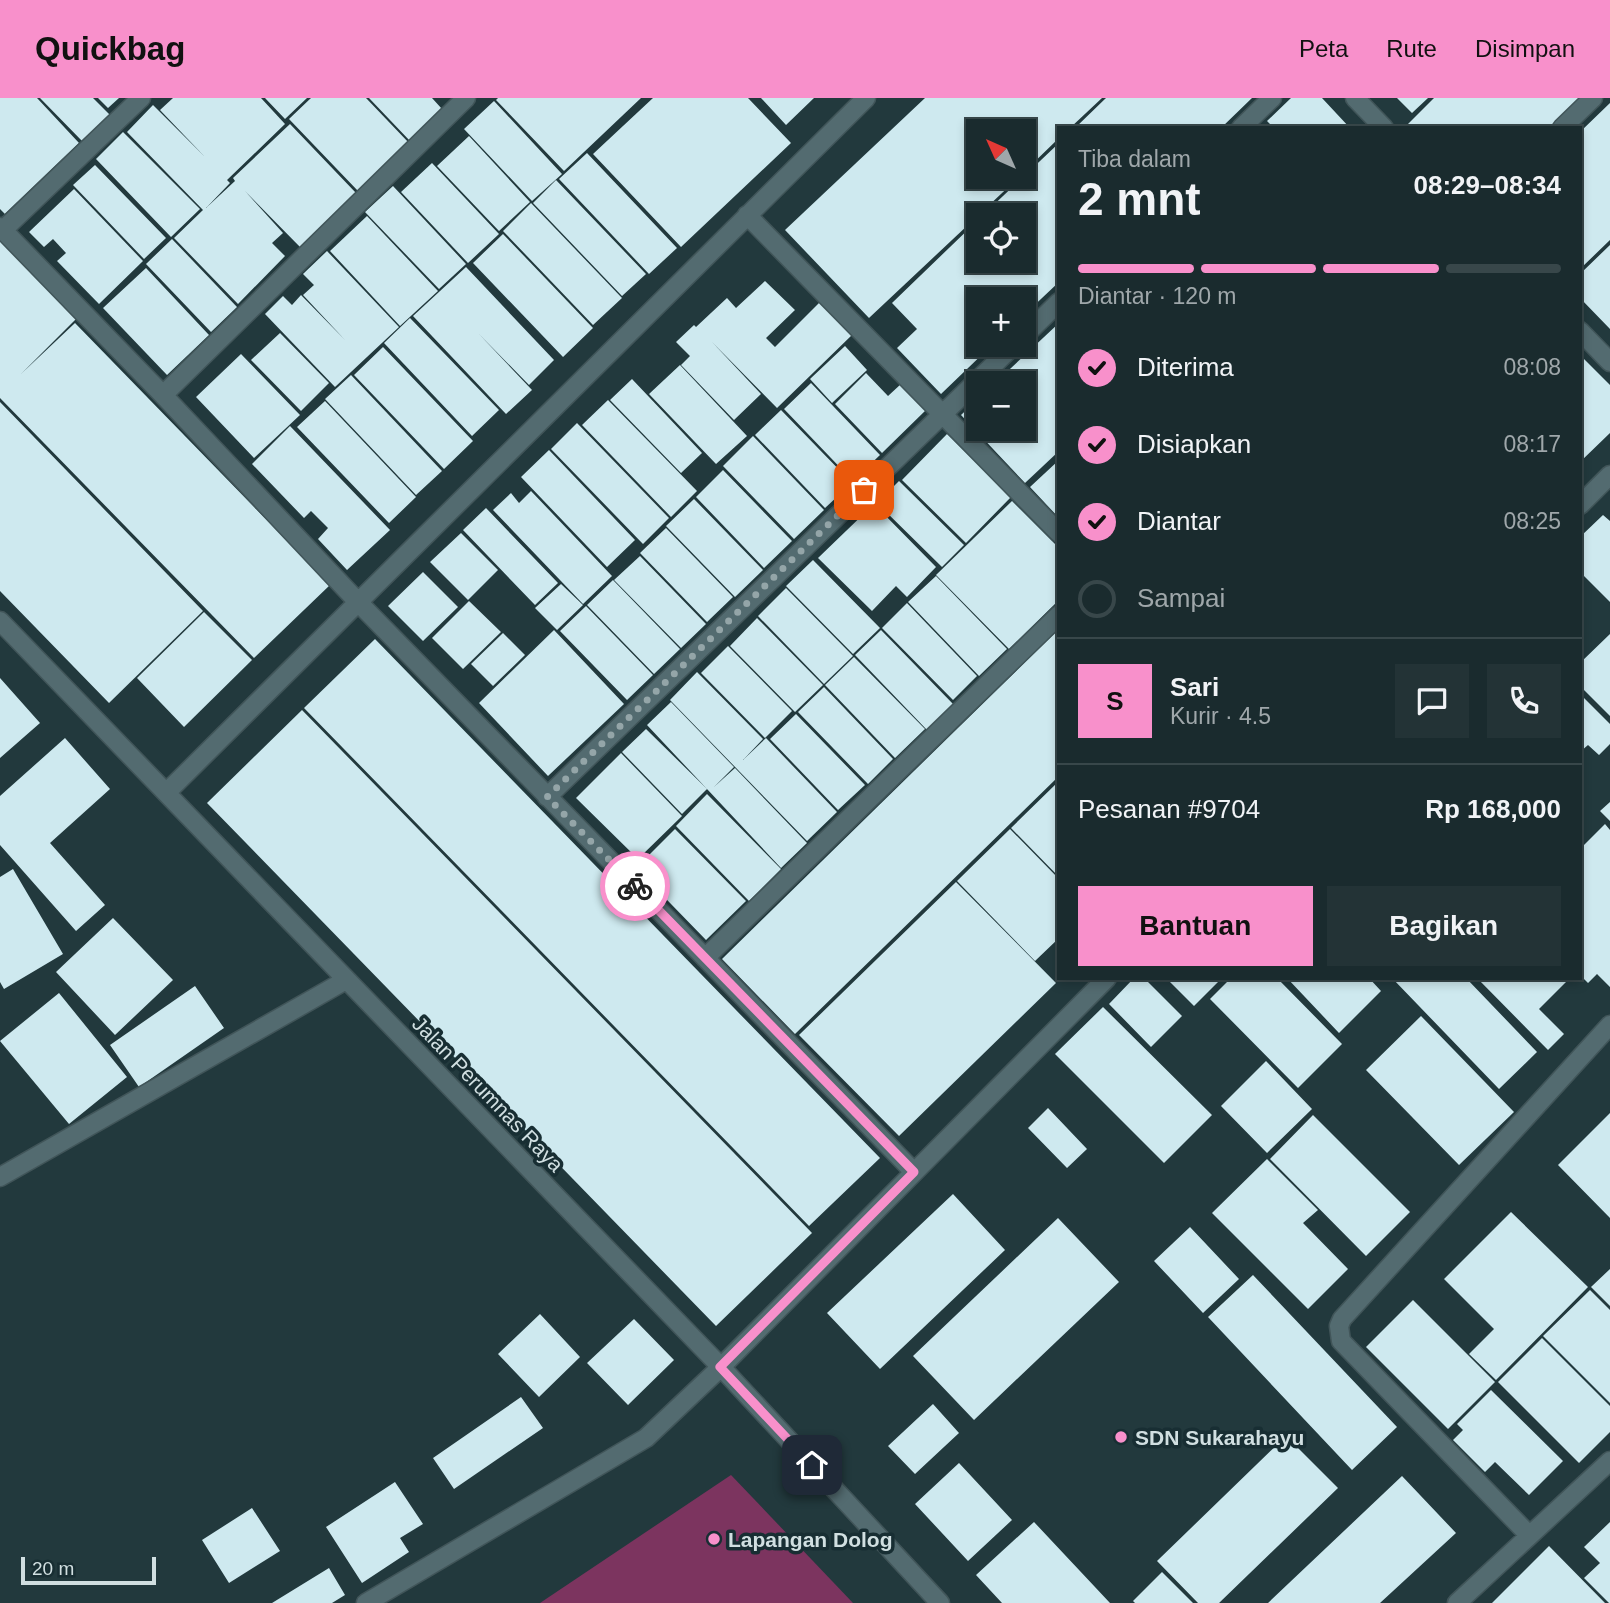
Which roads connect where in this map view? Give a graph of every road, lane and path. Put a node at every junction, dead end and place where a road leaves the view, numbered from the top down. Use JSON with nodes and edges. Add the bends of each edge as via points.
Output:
{"nodes":[{"id":1,"x":141,"y":98,"type":"edge"},
{"id":2,"x":466,"y":98,"type":"edge"},
{"id":3,"x":866,"y":98,"type":"edge"},
{"id":4,"x":1272,"y":98,"type":"edge"},
{"id":5,"x":1355,"y":98,"type":"edge"},
{"id":6,"x":1593,"y":98,"type":"edge"},
{"id":7,"x":1243,"y":126,"type":"edge"},
{"id":8,"x":1382,"y":126,"type":"edge"},
{"id":9,"x":1564,"y":126,"type":"edge"},
{"id":10,"x":747,"y":215,"type":"junction"},
{"id":11,"x":2,"y":228,"type":"edge"},
{"id":12,"x":1057,"y":304,"type":"edge"},
{"id":13,"x":1036,"y":324,"type":"edge"},
{"id":14,"x":1582,"y":333,"type":"edge"},
{"id":15,"x":1001,"y":357,"type":"edge"},
{"id":16,"x":1610,"y":362,"type":"edge"},
{"id":17,"x":163,"y":395,"type":"junction"},
{"id":18,"x":943,"y":413,"type":"junction"},
{"id":19,"x":1610,"y":475,"type":"edge"},
{"id":20,"x":1582,"y":503,"type":"edge"},
{"id":21,"x":1057,"y":531,"type":"edge"},
{"id":22,"x":358,"y":602,"type":"junction"},
{"id":23,"x":1057,"y":617,"type":"edge"},
{"id":24,"x":0,"y":621,"type":"edge"},
{"id":25,"x":167,"y":792,"type":"junction"},
{"id":26,"x":547,"y":797,"type":"junction"},
{"id":27,"x":705,"y":958,"type":"junction"},
{"id":28,"x":346,"y":980,"type":"junction"},
{"id":29,"x":1105,"y":980,"type":"edge"},
{"id":30,"x":1610,"y":1025,"type":"edge"},
{"id":31,"x":914,"y":1172,"type":"junction"},
{"id":32,"x":0,"y":1177,"type":"edge"},
{"id":33,"x":720,"y":1367,"type":"junction"},
{"id":34,"x":1610,"y":1461,"type":"edge"},
{"id":35,"x":1529,"y":1535,"type":"junction"},
{"id":36,"x":366,"y":1603,"type":"edge"},
{"id":37,"x":940,"y":1603,"type":"edge"},
{"id":38,"x":1457,"y":1603,"type":"edge"}],
"edges":[{"from":1,"to":11,"type":"street"},
{"from":2,"to":17,"type":"street"},
{"from":3,"to":10,"type":"street"},
{"from":4,"to":7,"type":"street"},
{"from":5,"to":8,"type":"street"},
{"from":6,"to":9,"type":"street"},
{"from":10,"to":18,"type":"street"},
{"from":10,"to":22,"type":"street"},
{"from":11,"to":17,"type":"street"},
{"from":12,"to":13,"type":"street"},
{"from":14,"to":16,"type":"street"},
{"from":15,"to":18,"type":"street"},
{"from":17,"to":22,"type":"street"},
{"from":18,"to":21,"type":"street"},
{"from":18,"to":26,"type":"street"},
{"from":19,"to":20,"type":"street"},
{"from":22,"to":25,"type":"street"},
{"from":22,"to":26,"type":"street"},
{"from":23,"to":27,"type":"street"},
{"from":24,"to":25,"type":"street","name":"Jalan Perumnas Raya"},
{"from":25,"to":28,"type":"street","name":"Jalan Perumnas Raya"},
{"from":26,"to":27,"type":"street"},
{"from":27,"to":31,"type":"street"},
{"from":28,"to":32,"type":"street"},
{"from":28,"to":33,"type":"street","name":"Jalan Perumnas Raya"},
{"from":29,"to":31,"type":"street"},
{"from":30,"to":35,"type":"street","via":[[1339,1326],[1341,1341]]},
{"from":31,"to":33,"type":"street"},
{"from":33,"to":36,"type":"street","via":[[646,1438]]},
{"from":33,"to":37,"type":"street","name":"Jalan Perumnas Raya"},
{"from":34,"to":35,"type":"street"},
{"from":35,"to":38,"type":"street"}]}
